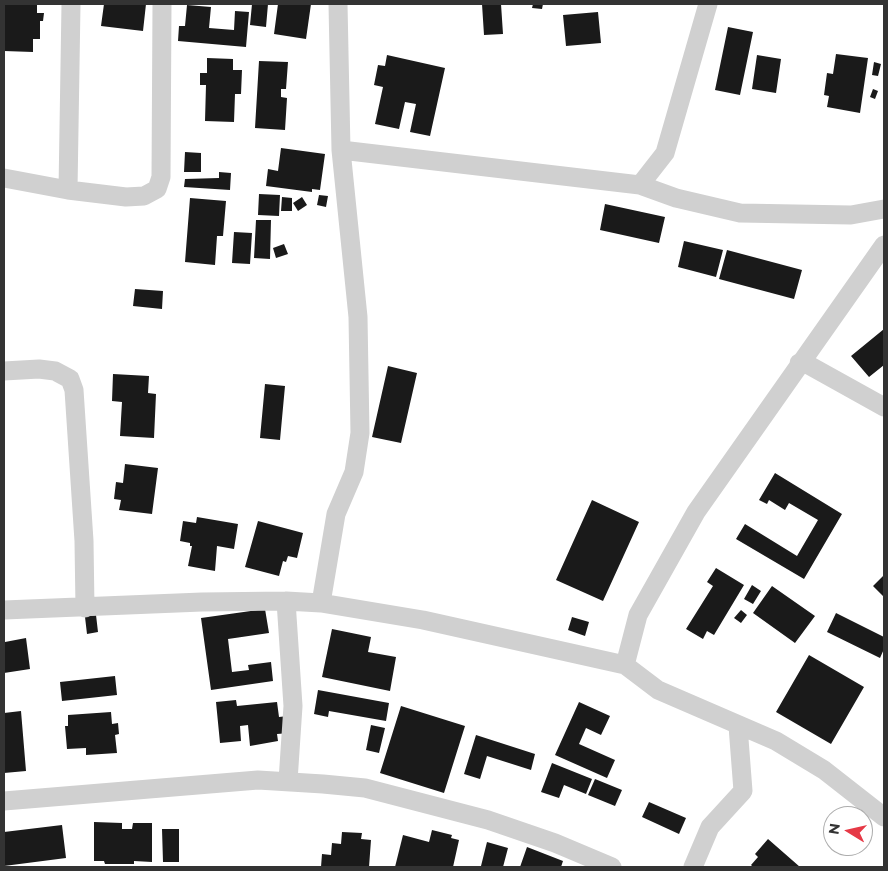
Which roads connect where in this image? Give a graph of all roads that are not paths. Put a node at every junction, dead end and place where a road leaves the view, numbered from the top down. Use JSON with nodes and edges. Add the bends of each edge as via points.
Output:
{"nodes":[{"id":1,"x":71,"y":4,"type":"edge"},
{"id":2,"x":162,"y":4,"type":"edge"},
{"id":3,"x":338,"y":4,"type":"edge"},
{"id":4,"x":708,"y":4,"type":"edge"},
{"id":5,"x":340,"y":150,"type":"junction"},
{"id":6,"x":4,"y":178,"type":"edge"},
{"id":7,"x":640,"y":185,"type":"junction"},
{"id":8,"x":68,"y":190,"type":"junction"},
{"id":9,"x":884,"y":209,"type":"edge"},
{"id":10,"x":884,"y":245,"type":"edge"},
{"id":11,"x":799,"y":363,"type":"junction"},
{"id":12,"x":4,"y":371,"type":"edge"},
{"id":13,"x":884,"y":407,"type":"edge"},
{"id":14,"x":286,"y":601,"type":"junction"},
{"id":15,"x":321,"y":604,"type":"junction"},
{"id":16,"x":85,"y":608,"type":"junction"},
{"id":17,"x":4,"y":610,"type":"edge"},
{"id":18,"x":624,"y":665,"type":"junction"},
{"id":19,"x":738,"y":726,"type":"junction"},
{"id":20,"x":288,"y":781,"type":"junction"},
{"id":21,"x":4,"y":801,"type":"edge"},
{"id":22,"x":884,"y":817,"type":"edge"},
{"id":23,"x":612,"y":867,"type":"edge"},
{"id":24,"x":693,"y":867,"type":"edge"}],
"edges":[{"from":1,"to":8,"type":"street"},
{"from":2,"to":8,"type":"street","via":[[162,177],[157,189],[144,196],[126,197]]},
{"from":3,"to":5,"type":"street"},
{"from":4,"to":7,"type":"street","via":[[665,153]]},
{"from":5,"to":7,"type":"street"},
{"from":5,"to":15,"type":"street","via":[[358,317],[360,433],[354,472],[336,514]]},
{"from":6,"to":8,"type":"street"},
{"from":7,"to":9,"type":"street","via":[[676,198],[740,212],[851,215]]},
{"from":10,"to":11,"type":"street"},
{"from":11,"to":13,"type":"street","via":[[805,363]]},
{"from":11,"to":18,"type":"street","via":[[696,512],[638,615]]},
{"from":12,"to":16,"type":"street","via":[[55,371],[70,379],[74,390]]},
{"from":14,"to":15,"type":"street"},
{"from":14,"to":16,"type":"street"},
{"from":14,"to":20,"type":"street","via":[[293,706]]},
{"from":15,"to":18,"type":"street","via":[[423,620]]},
{"from":16,"to":17,"type":"street"},
{"from":18,"to":19,"type":"street","via":[[658,690]]},
{"from":19,"to":22,"type":"street","via":[[776,741],[824,770]]},
{"from":19,"to":24,"type":"street","via":[[743,791],[710,827]]},
{"from":20,"to":21,"type":"street","via":[[203,783]]},
{"from":20,"to":23,"type":"street","via":[[365,788],[426,802],[488,820]]}]}
